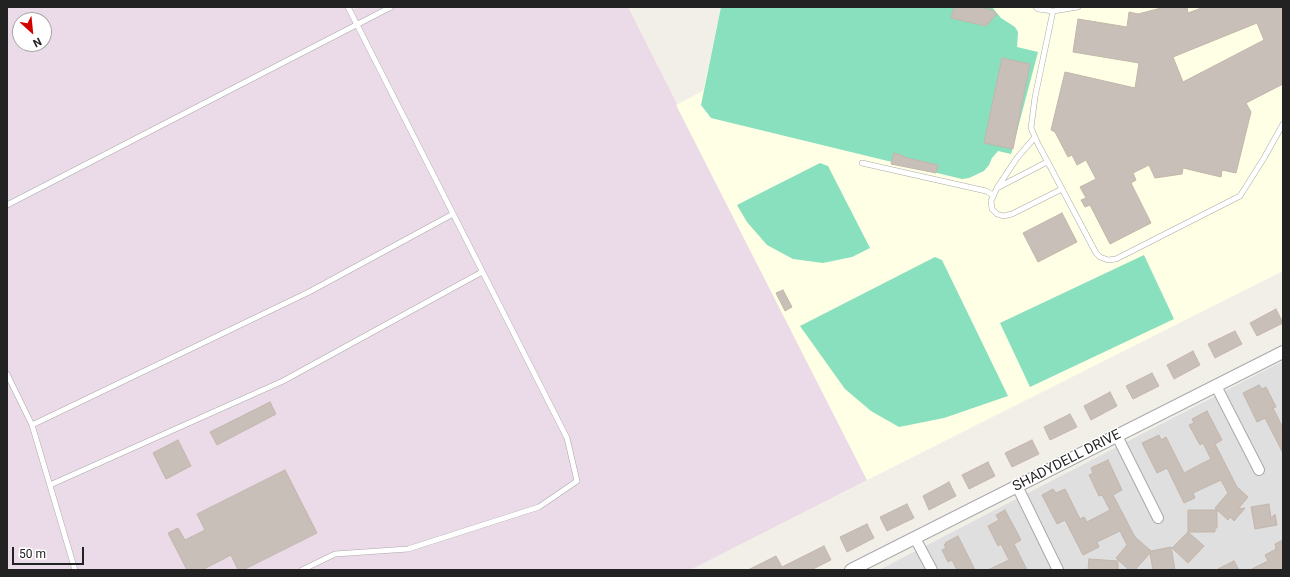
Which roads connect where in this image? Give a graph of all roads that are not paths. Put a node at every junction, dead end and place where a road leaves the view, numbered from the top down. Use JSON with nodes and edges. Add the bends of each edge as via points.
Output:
{"nodes":[{"id":1,"x":348,"y":7,"type":"edge"},
{"id":2,"x":390,"y":7,"type":"edge"},
{"id":3,"x":1036,"y":7,"type":"edge"},
{"id":4,"x":1078,"y":7,"type":"edge"},
{"id":5,"x":1053,"y":11,"type":"junction"},
{"id":6,"x":357,"y":24,"type":"junction"},
{"id":7,"x":1283,"y":124,"type":"edge"},
{"id":8,"x":1035,"y":137,"type":"junction"},
{"id":9,"x":1047,"y":162,"type":"junction"},
{"id":10,"x":862,"y":163,"type":"dead end"},
{"id":11,"x":997,"y":188,"type":"junction"},
{"id":12,"x":1062,"y":189,"type":"junction"},
{"id":13,"x":993,"y":195,"type":"junction"},
{"id":14,"x":7,"y":205,"type":"edge"},
{"id":15,"x":453,"y":214,"type":"junction"},
{"id":16,"x":482,"y":272,"type":"junction"},
{"id":17,"x":1283,"y":352,"type":"edge"},
{"id":18,"x":7,"y":374,"type":"edge"},
{"id":19,"x":1216,"y":386,"type":"junction"},
{"id":20,"x":32,"y":425,"type":"junction"},
{"id":21,"x":1117,"y":436,"type":"junction"},
{"id":22,"x":1259,"y":470,"type":"dead end"},
{"id":23,"x":50,"y":484,"type":"junction"},
{"id":24,"x":1017,"y":486,"type":"junction"},
{"id":25,"x":1158,"y":518,"type":"dead end"},
{"id":26,"x":915,"y":538,"type":"junction"},
{"id":27,"x":75,"y":570,"type":"edge"},
{"id":28,"x":302,"y":570,"type":"edge"},
{"id":29,"x":851,"y":570,"type":"edge"},
{"id":30,"x":932,"y":570,"type":"edge"},
{"id":31,"x":1058,"y":570,"type":"edge"}],
"edges":[{"from":1,"to":6,"type":"lane"},
{"from":2,"to":6,"type":"lane"},
{"from":3,"to":5,"type":"lane"},
{"from":4,"to":5,"type":"lane"},
{"from":5,"to":8,"type":"lane","via":[[1035,97],[1031,128]]},
{"from":6,"to":14,"type":"lane"},
{"from":6,"to":15,"type":"lane"},
{"from":7,"to":12,"type":"lane","via":[[1240,196],[1116,259],[1108,260],[1096,253]]},
{"from":8,"to":9,"type":"lane"},
{"from":8,"to":11,"type":"lane"},
{"from":9,"to":11,"type":"lane"},
{"from":9,"to":12,"type":"lane"},
{"from":10,"to":13,"type":"lane","via":[[986,191]]},
{"from":11,"to":13,"type":"lane"},
{"from":12,"to":13,"type":"lane","via":[[1012,214],[1002,216],[992,209]]},
{"from":15,"to":16,"type":"lane"},
{"from":15,"to":20,"type":"lane","via":[[309,292]]},
{"from":16,"to":23,"type":"lane","via":[[283,381]]},
{"from":16,"to":28,"type":"lane","via":[[567,438],[577,480],[539,507],[408,549],[335,554]]},
{"from":17,"to":19,"type":"street","name":"SHADYDELL DRIVE"},
{"from":18,"to":20,"type":"lane"},
{"from":19,"to":21,"type":"street","name":"SHADYDELL DRIVE"},
{"from":19,"to":22,"type":"street"},
{"from":20,"to":23,"type":"lane"},
{"from":21,"to":24,"type":"street","name":"SHADYDELL DRIVE"},
{"from":21,"to":25,"type":"street"},
{"from":23,"to":27,"type":"lane"},
{"from":24,"to":26,"type":"street","name":"SHADYDELL DRIVE"},
{"from":24,"to":31,"type":"street"},
{"from":26,"to":29,"type":"street","name":"SHADYDELL DRIVE"},
{"from":26,"to":30,"type":"street"}]}
